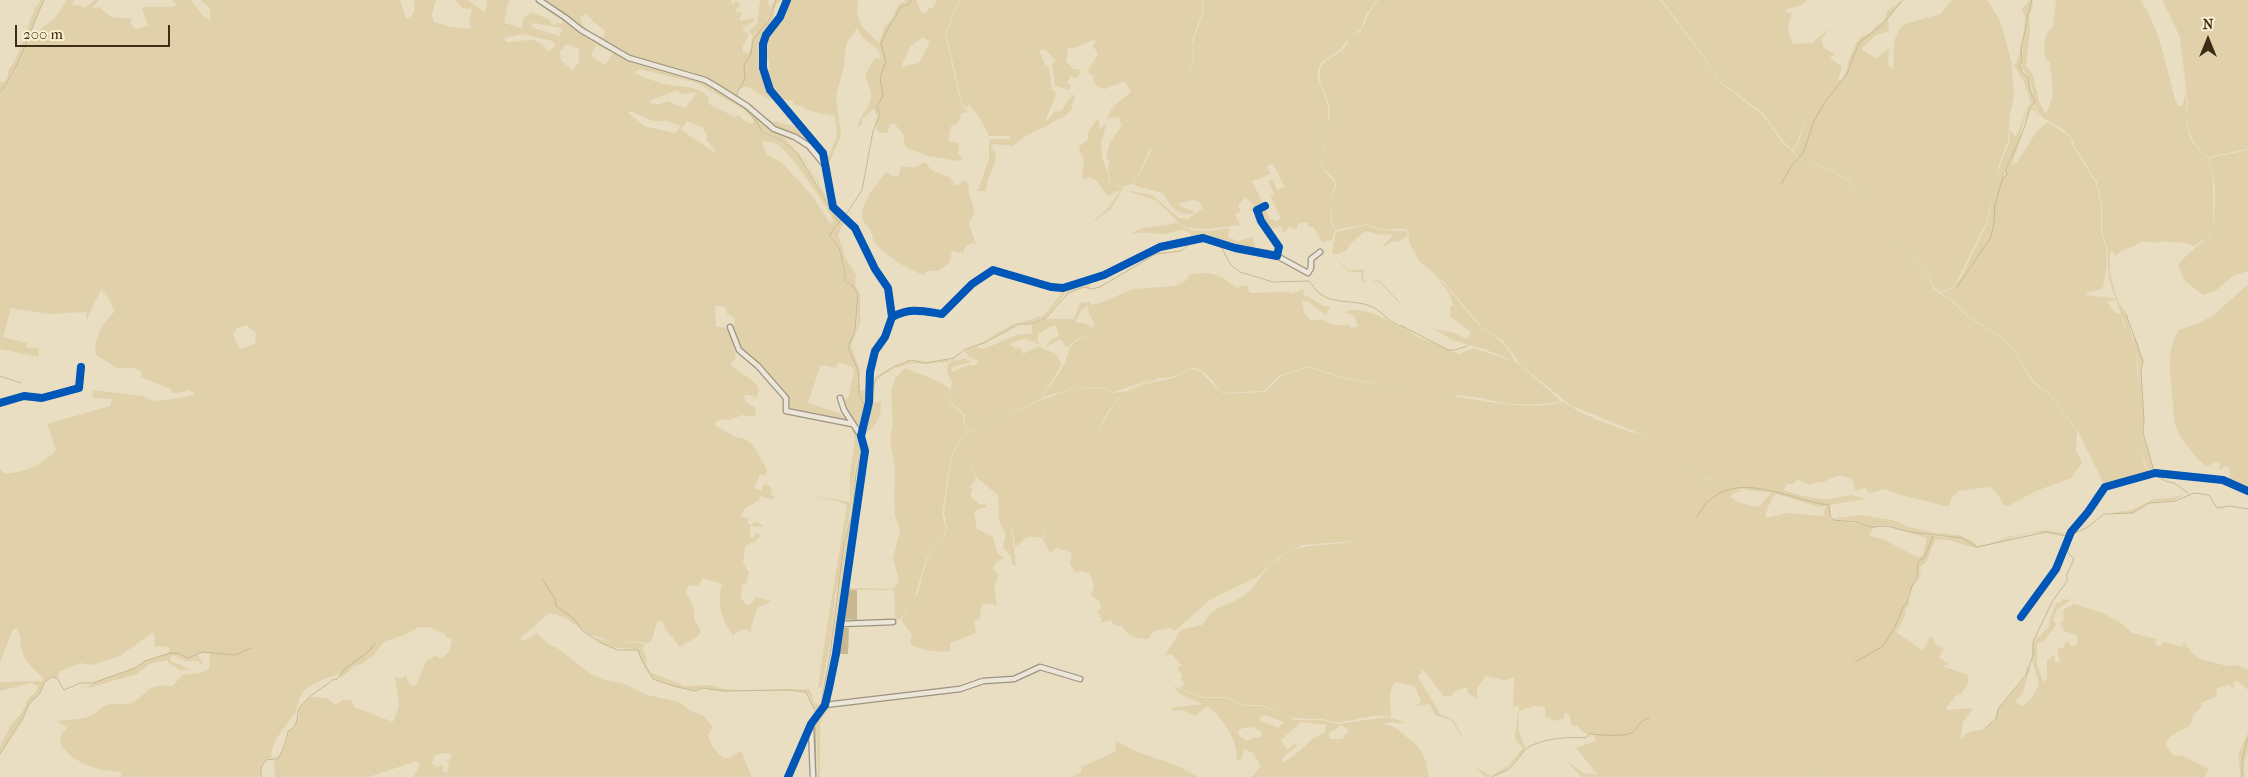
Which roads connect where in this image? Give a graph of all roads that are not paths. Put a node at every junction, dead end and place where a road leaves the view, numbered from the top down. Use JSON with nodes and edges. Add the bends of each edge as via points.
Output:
{"nodes":[{"id":1,"x":539,"y":0,"type":"edge"},
{"id":2,"x":787,"y":0,"type":"edge"},
{"id":3,"x":827,"y":171,"type":"junction"},
{"id":4,"x":1265,"y":206,"type":"dead end"},
{"id":5,"x":1320,"y":252,"type":"dead end"},
{"id":6,"x":1278,"y":256,"type":"junction"},
{"id":7,"x":892,"y":317,"type":"junction"},
{"id":8,"x":730,"y":327,"type":"dead end"},
{"id":9,"x":82,"y":367,"type":"dead end"},
{"id":10,"x":840,"y":398,"type":"dead end"},
{"id":11,"x":0,"y":403,"type":"edge"},
{"id":12,"x":852,"y":424,"type":"junction"},
{"id":13,"x":861,"y":436,"type":"junction"},
{"id":14,"x":2248,"y":491,"type":"edge"},
{"id":15,"x":2021,"y":617,"type":"dead end"},
{"id":16,"x":893,"y":622,"type":"dead end"},
{"id":17,"x":840,"y":624,"type":"junction"},
{"id":18,"x":1080,"y":679,"type":"dead end"},
{"id":19,"x":825,"y":705,"type":"junction"},
{"id":20,"x":810,"y":724,"type":"junction"},
{"id":21,"x":788,"y":777,"type":"edge"},
{"id":22,"x":813,"y":777,"type":"edge"}],
"edges":[{"from":1,"to":3,"type":"street","via":[[629,58],[705,80],[717,87],[774,129],[809,146]]},
{"from":2,"to":3,"type":"street","via":[[763,44],[766,82],[820,148]]},
{"from":3,"to":7,"type":"street","via":[[833,208],[856,228],[875,269],[888,288]]},
{"from":4,"to":6,"type":"street","via":[[1257,210],[1279,247]]},
{"from":5,"to":6,"type":"street","via":[[1311,259],[1308,273]]},
{"from":6,"to":7,"type":"street","via":[[1203,238],[1160,247],[1104,275],[1063,288],[993,270],[972,284],[942,314],[917,310],[904,311]]},
{"from":7,"to":13,"type":"street","via":[[890,327],[875,351]]},
{"from":8,"to":12,"type":"street","via":[[739,350],[786,398],[786,411]]},
{"from":9,"to":11,"type":"street","via":[[80,388],[42,398],[24,396]]},
{"from":10,"to":12,"type":"street"},
{"from":12,"to":13,"type":"street"},
{"from":13,"to":17,"type":"street","via":[[865,451]]},
{"from":14,"to":15,"type":"street","via":[[2215,478],[2155,473],[2105,487],[2071,532],[2056,569]]},
{"from":16,"to":17,"type":"street"},
{"from":17,"to":19,"type":"street"},
{"from":18,"to":19,"type":"street","via":[[1040,667],[1014,679],[983,681],[960,689]]},
{"from":19,"to":20,"type":"street"},
{"from":20,"to":21,"type":"street"},
{"from":20,"to":22,"type":"street"}]}
